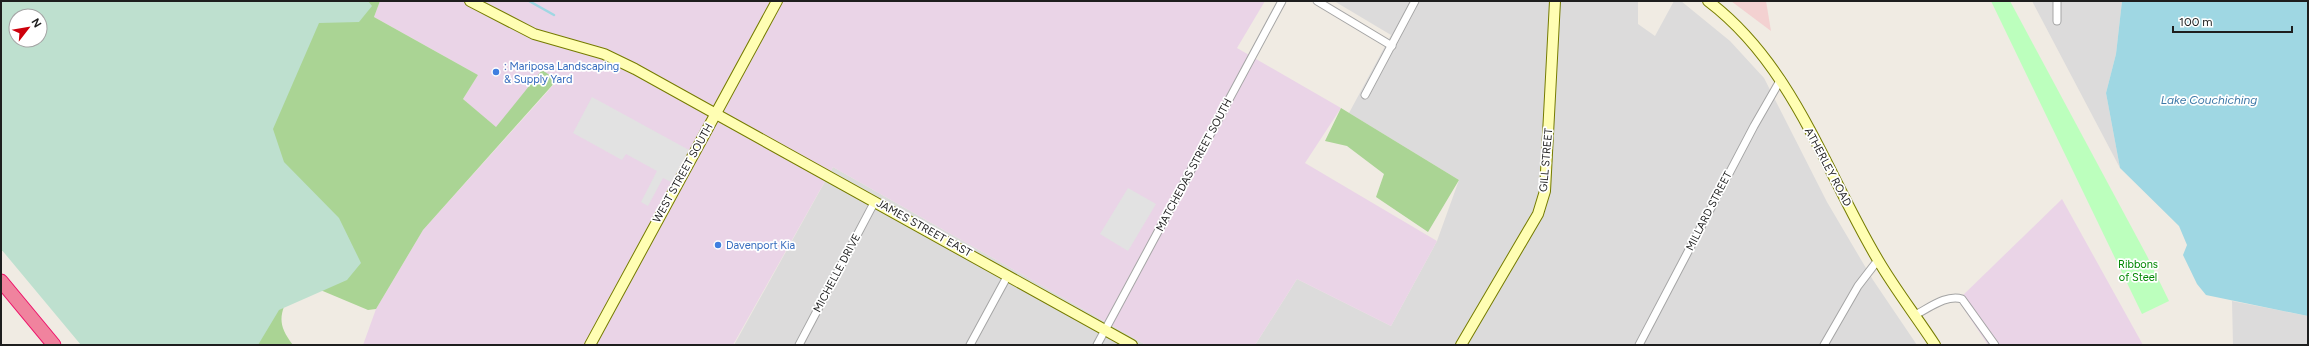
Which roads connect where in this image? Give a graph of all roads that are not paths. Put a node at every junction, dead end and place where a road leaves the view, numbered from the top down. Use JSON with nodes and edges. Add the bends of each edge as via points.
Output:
{"nodes":[{"id":1,"x":470,"y":1,"type":"edge"},
{"id":2,"x":777,"y":1,"type":"edge"},
{"id":3,"x":1282,"y":1,"type":"edge"},
{"id":4,"x":1317,"y":1,"type":"edge"},
{"id":5,"x":1415,"y":1,"type":"edge"},
{"id":6,"x":1555,"y":1,"type":"edge"},
{"id":7,"x":1708,"y":1,"type":"edge"},
{"id":8,"x":2057,"y":1,"type":"edge"},
{"id":9,"x":2057,"y":21,"type":"dead end"},
{"id":10,"x":1392,"y":46,"type":"junction"},
{"id":11,"x":1781,"y":79,"type":"junction"},
{"id":12,"x":1365,"y":95,"type":"dead end"},
{"id":13,"x":716,"y":114,"type":"junction"},
{"id":14,"x":875,"y":201,"type":"junction"},
{"id":15,"x":1878,"y":260,"type":"junction"},
{"id":16,"x":1008,"y":275,"type":"junction"},
{"id":17,"x":1,"y":281,"type":"edge"},
{"id":18,"x":1915,"y":315,"type":"junction"},
{"id":19,"x":1105,"y":330,"type":"junction"},
{"id":20,"x":54,"y":345,"type":"edge"},
{"id":21,"x":590,"y":345,"type":"edge"},
{"id":22,"x":799,"y":345,"type":"edge"},
{"id":23,"x":970,"y":345,"type":"edge"},
{"id":24,"x":1097,"y":345,"type":"edge"},
{"id":25,"x":1132,"y":345,"type":"edge"},
{"id":26,"x":1461,"y":345,"type":"edge"},
{"id":27,"x":1639,"y":345,"type":"edge"},
{"id":28,"x":1824,"y":345,"type":"edge"},
{"id":29,"x":1935,"y":345,"type":"edge"},
{"id":30,"x":1995,"y":345,"type":"edge"}],
"edges":[{"from":1,"to":13,"type":"street","name":"JAMES STREET EAST","via":[[534,34],[619,61]]},
{"from":2,"to":13,"type":"street","name":"WEST STREET SOUTH"},
{"from":3,"to":19,"type":"street","name":"MATCHEDAS STREET SOUTH"},
{"from":4,"to":10,"type":"street"},
{"from":5,"to":10,"type":"street"},
{"from":6,"to":26,"type":"street","name":"GILL STREET","via":[[1545,191],[1538,214]]},
{"from":7,"to":11,"type":"street","name":"ATHERLEY ROAD","via":[[1744,31]]},
{"from":8,"to":9,"type":"street"},
{"from":10,"to":12,"type":"street"},
{"from":11,"to":15,"type":"street","name":"ATHERLEY ROAD"},
{"from":11,"to":27,"type":"street","name":"MILLARD STREET"},
{"from":13,"to":14,"type":"street","name":"JAMES STREET EAST"},
{"from":13,"to":21,"type":"street","name":"WEST STREET SOUTH"},
{"from":14,"to":16,"type":"street","name":"JAMES STREET EAST"},
{"from":14,"to":22,"type":"street","name":"MICHELLE DRIVE"},
{"from":15,"to":18,"type":"street","name":"ATHERLEY ROAD"},
{"from":15,"to":28,"type":"street","via":[[1858,286]]},
{"from":16,"to":19,"type":"street","name":"JAMES STREET EAST"},
{"from":16,"to":23,"type":"street"},
{"from":17,"to":20,"type":"highway"},
{"from":18,"to":29,"type":"street","name":"ATHERLEY ROAD"},
{"from":18,"to":30,"type":"street","via":[[1943,300],[1956,297],[1962,299]]},
{"from":19,"to":24,"type":"street","name":"MATCHEDAS STREET SOUTH"},
{"from":19,"to":25,"type":"street","name":"JAMES STREET EAST"}]}
